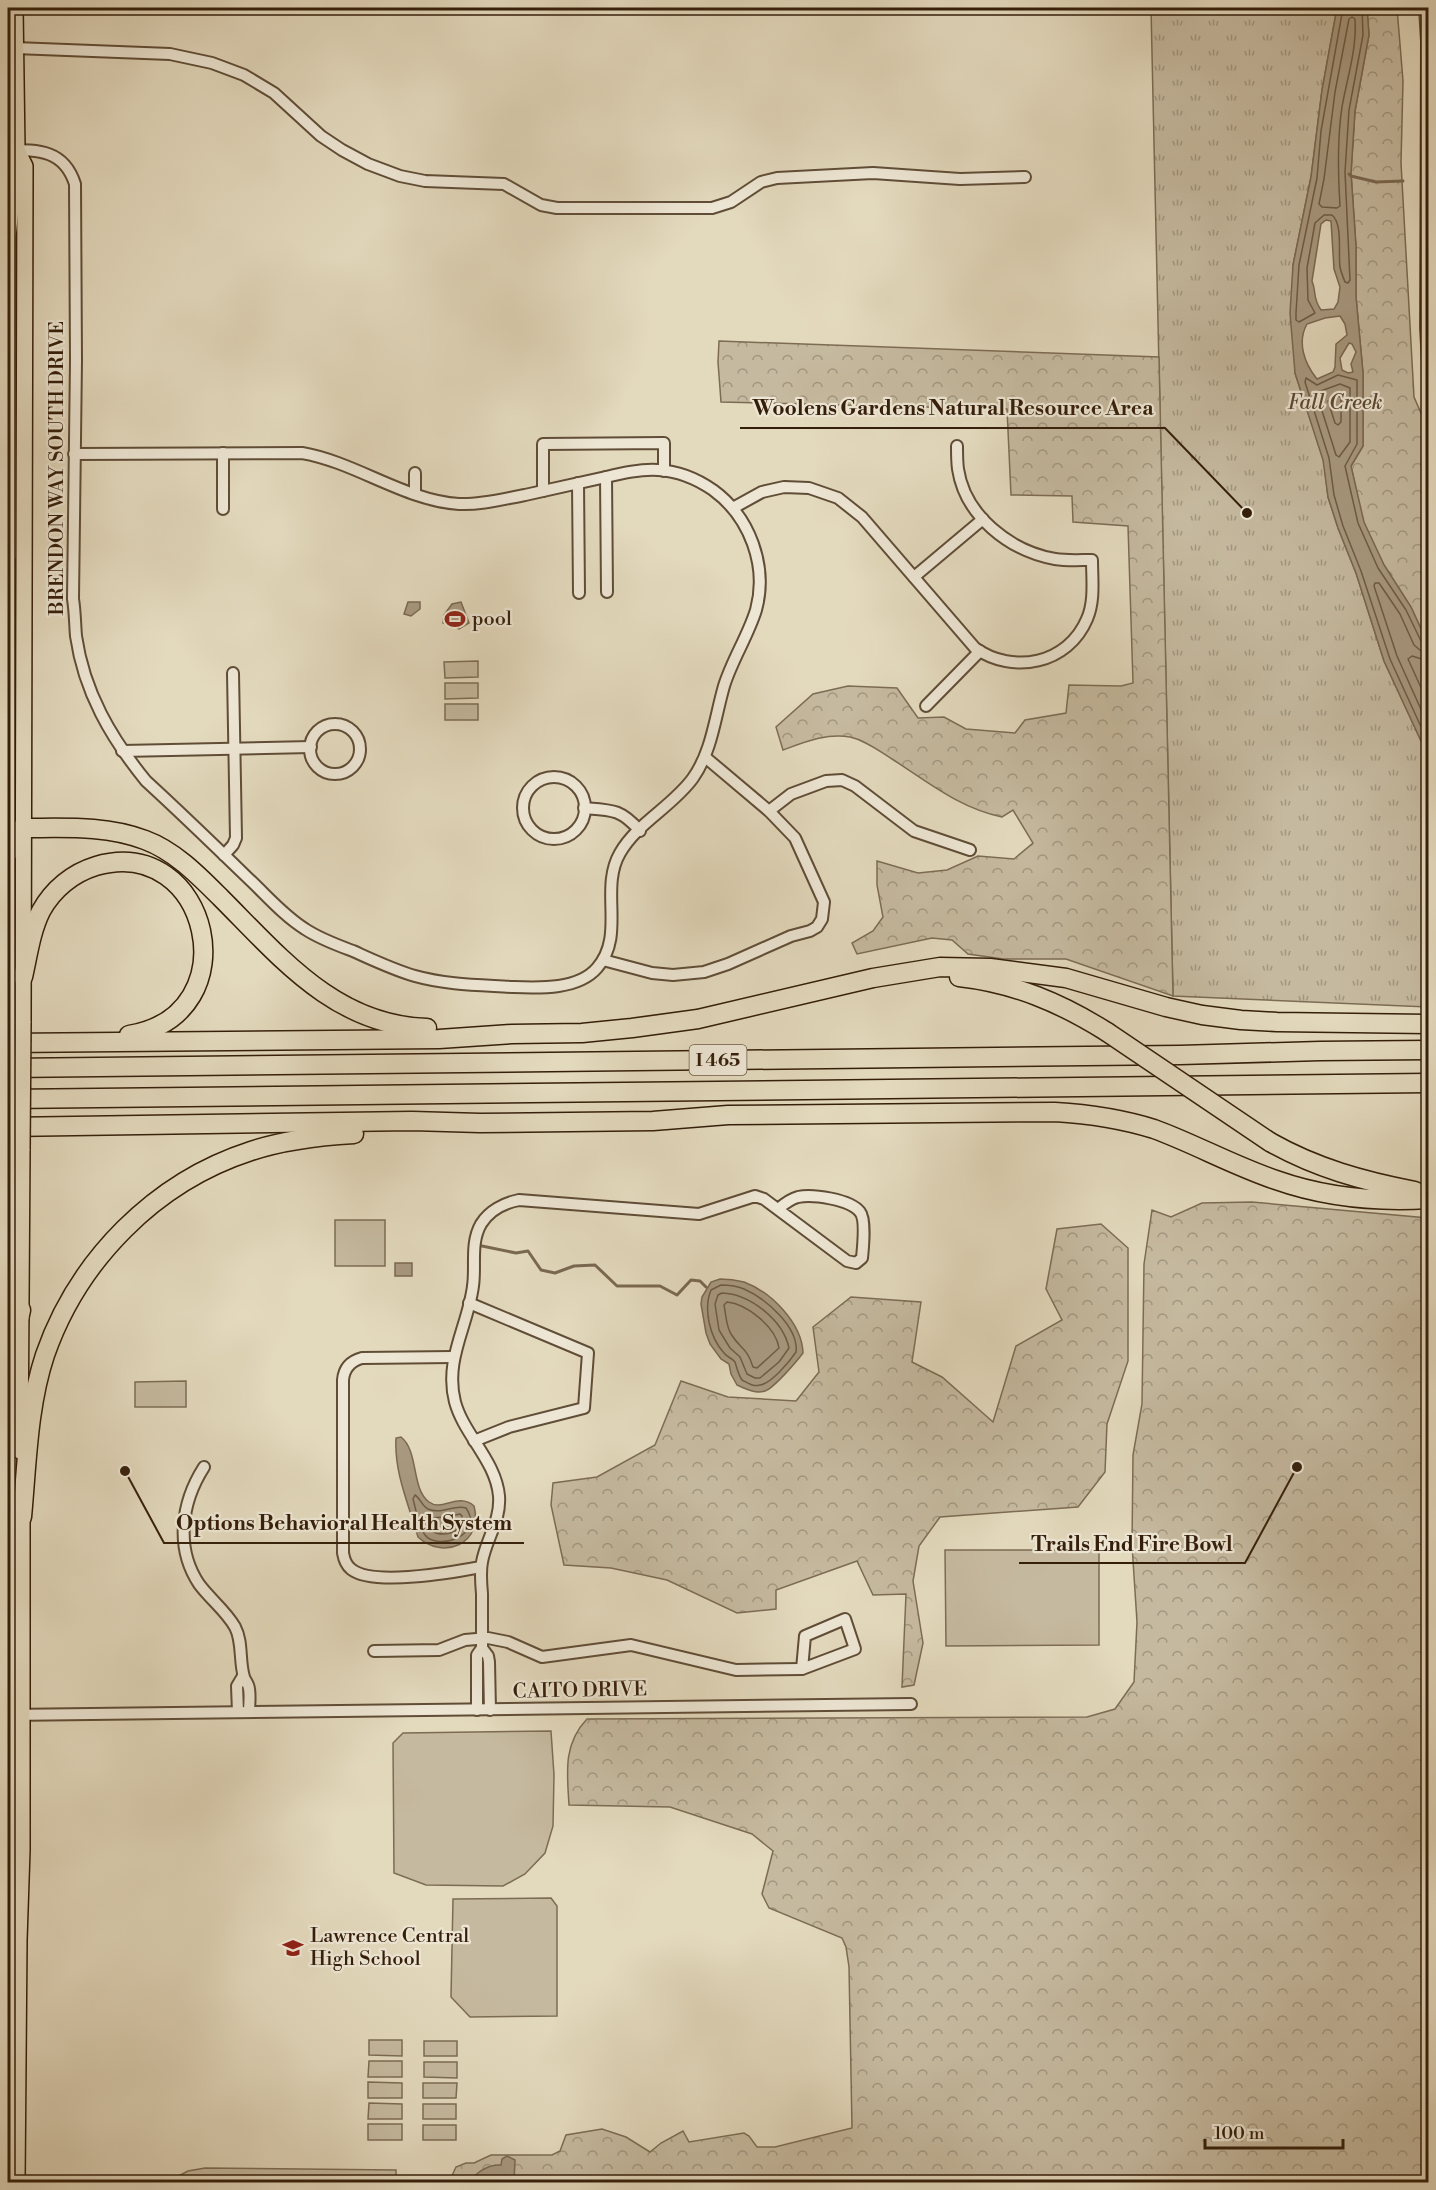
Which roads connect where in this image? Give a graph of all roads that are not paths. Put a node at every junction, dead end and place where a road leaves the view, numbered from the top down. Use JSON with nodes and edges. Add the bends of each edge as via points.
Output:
{"nodes":[{"id":1,"x":15,"y":8,"type":"edge"},
{"id":2,"x":1425,"y":8,"type":"edge"},
{"id":3,"x":15,"y":48,"type":"junction"},
{"id":4,"x":1428,"y":61,"type":"edge"},
{"id":5,"x":12,"y":150,"type":"edge"},
{"id":6,"x":1025,"y":177,"type":"dead end"},
{"id":7,"x":1428,"y":362,"type":"edge"},
{"id":8,"x":957,"y":446,"type":"dead end"},
{"id":9,"x":223,"y":453,"type":"junction"},
{"id":10,"x":74,"y":454,"type":"junction"},
{"id":11,"x":664,"y":471,"type":"junction"},
{"id":12,"x":415,"y":473,"type":"dead end"},
{"id":13,"x":606,"y":477,"type":"junction"},
{"id":14,"x":578,"y":483,"type":"junction"},
{"id":15,"x":543,"y":491,"type":"junction"},
{"id":16,"x":415,"y":493,"type":"junction"},
{"id":17,"x":733,"y":508,"type":"junction"},
{"id":18,"x":223,"y":509,"type":"dead end"},
{"id":19,"x":983,"y":519,"type":"junction"},
{"id":20,"x":8,"y":557,"type":"edge"},
{"id":21,"x":914,"y":577,"type":"junction"},
{"id":22,"x":607,"y":592,"type":"dead end"},
{"id":23,"x":579,"y":593,"type":"dead end"},
{"id":24,"x":980,"y":651,"type":"junction"},
{"id":25,"x":233,"y":673,"type":"dead end"},
{"id":26,"x":926,"y":706,"type":"dead end"},
{"id":27,"x":310,"y":747,"type":"junction"},
{"id":28,"x":235,"y":749,"type":"junction"},
{"id":29,"x":122,"y":751,"type":"junction"},
{"id":30,"x":705,"y":757,"type":"junction"},
{"id":31,"x":584,"y":808,"type":"junction"},
{"id":32,"x":769,"y":811,"type":"junction"},
{"id":33,"x":23,"y":828,"type":"junction"},
{"id":34,"x":640,"y":831,"type":"junction"},
{"id":35,"x":970,"y":850,"type":"dead end"},
{"id":36,"x":8,"y":853,"type":"edge"},
{"id":37,"x":224,"y":855,"type":"junction"},
{"id":38,"x":603,"y":960,"type":"junction"},
{"id":39,"x":907,"y":972,"type":"junction"},
{"id":40,"x":22,"y":976,"type":"junction"},
{"id":41,"x":1428,"y":1024,"type":"edge"},
{"id":42,"x":512,"y":1034,"type":"junction"},
{"id":43,"x":88,"y":1042,"type":"junction"},
{"id":44,"x":8,"y":1043,"type":"edge"},
{"id":45,"x":1428,"y":1050,"type":"edge"},
{"id":46,"x":8,"y":1068,"type":"edge"},
{"id":47,"x":1428,"y":1083,"type":"edge"},
{"id":48,"x":8,"y":1099,"type":"edge"},
{"id":49,"x":480,"y":1123,"type":"junction"},
{"id":50,"x":8,"y":1127,"type":"edge"},
{"id":51,"x":1428,"y":1193,"type":"edge"},
{"id":52,"x":1428,"y":1199,"type":"edge"},
{"id":53,"x":778,"y":1209,"type":"junction"},
{"id":54,"x":469,"y":1303,"type":"junction"},
{"id":55,"x":21,"y":1310,"type":"junction"},
{"id":56,"x":8,"y":1332,"type":"edge"},
{"id":57,"x":453,"y":1357,"type":"junction"},
{"id":58,"x":474,"y":1441,"type":"junction"},
{"id":59,"x":204,"y":1467,"type":"dead end"},
{"id":60,"x":22,"y":1516,"type":"junction"},
{"id":61,"x":481,"y":1567,"type":"junction"},
{"id":62,"x":482,"y":1643,"type":"junction"},
{"id":63,"x":374,"y":1651,"type":"dead end"},
{"id":64,"x":802,"y":1669,"type":"junction"},
{"id":65,"x":911,"y":1704,"type":"dead end"},
{"id":66,"x":477,"y":1710,"type":"junction"},
{"id":67,"x":490,"y":1710,"type":"junction"},
{"id":68,"x":244,"y":1712,"type":"junction"},
{"id":69,"x":14,"y":1715,"type":"edge"},
{"id":70,"x":15,"y":1850,"type":"edge"},
{"id":71,"x":17,"y":2182,"type":"edge"}],
"edges":[{"from":1,"to":3,"type":"main road"},
{"from":2,"to":4,"type":"street"},
{"from":3,"to":5,"type":"main road"},
{"from":3,"to":6,"type":"street","via":[[170,54],[214,63],[274,93],[327,140],[368,164],[416,180],[504,184],[541,205],[557,208],[712,208],[731,202],[757,183],[777,178],[873,173],[960,179]]},
{"from":4,"to":7,"type":"street"},
{"from":5,"to":10,"type":"street","name":"BRENDON WAY SOUTH DRIVE","via":[[52,155],[63,162],[76,188]]},
{"from":5,"to":20,"type":"main road","via":[[8,237]]},
{"from":5,"to":33,"type":"main road","via":[[25,166]]},
{"from":8,"to":19,"type":"street","via":[[962,483]]},
{"from":9,"to":10,"type":"street"},
{"from":9,"to":16,"type":"street","via":[[315,456]]},
{"from":9,"to":18,"type":"street"},
{"from":10,"to":29,"type":"street","name":"BRENDON WAY SOUTH DRIVE","via":[[76,638],[90,691]]},
{"from":11,"to":13,"type":"street"},
{"from":11,"to":15,"type":"street","via":[[664,443],[543,444]]},
{"from":11,"to":17,"type":"street","via":[[703,484]]},
{"from":12,"to":16,"type":"street"},
{"from":13,"to":14,"type":"street"},
{"from":13,"to":22,"type":"street"},
{"from":14,"to":15,"type":"street"},
{"from":14,"to":23,"type":"street"},
{"from":15,"to":16,"type":"street","via":[[469,504],[443,502]]},
{"from":17,"to":21,"type":"street","via":[[775,489],[805,487],[826,493],[856,511]]},
{"from":17,"to":30,"type":"street","via":[[754,546],[759,591],[751,624],[725,684]]},
{"from":19,"to":21,"type":"street"},
{"from":19,"to":24,"type":"street","via":[[1006,539],[1033,553],[1058,559],[1092,560],[1092,591],[1089,612],[1080,631],[1063,650],[1044,660],[1022,663],[997,660]]},
{"from":21,"to":24,"type":"street"},
{"from":24,"to":26,"type":"street"},
{"from":25,"to":28,"type":"street"},
{"from":27,"to":27,"type":"street","via":[[318,766],[333,773],[350,768],[360,751],[354,733],[337,724],[319,730]]},
{"from":27,"to":28,"type":"street"},
{"from":28,"to":29,"type":"street"},
{"from":28,"to":37,"type":"street","via":[[236,838]]},
{"from":29,"to":37,"type":"street","name":"BRENDON WAY SOUTH DRIVE","via":[[146,781]]},
{"from":30,"to":32,"type":"street"},
{"from":30,"to":34,"type":"street","via":[[687,785]]},
{"from":31,"to":31,"type":"street","via":[[577,788],[554,778],[532,787],[524,809],[533,830],[554,839],[577,828]]},
{"from":31,"to":34,"type":"street","via":[[618,812]]},
{"from":32,"to":35,"type":"street","via":[[791,794],[826,781],[842,780],[914,831]]},
{"from":32,"to":38,"type":"street","via":[[795,838],[824,902],[817,927],[704,972],[652,973]]},
{"from":33,"to":36,"type":"highway","via":[[14,832]]},
{"from":33,"to":40,"type":"main road"},
{"from":33,"to":42,"type":"highway","via":[[104,830],[147,840],[164,849],[205,881],[306,980],[360,1014],[404,1026]]},
{"from":34,"to":38,"type":"street","via":[[621,852],[614,868],[611,936]]},
{"from":37,"to":38,"type":"street","name":"BRENDON WAY SOUTH DRIVE","via":[[305,929],[414,976],[468,984],[547,986],[584,979]]},
{"from":39,"to":41,"type":"highway","via":[[940,967],[1043,974],[1176,1010],[1241,1020]]},
{"from":39,"to":42,"type":"highway","via":[[698,1019],[582,1033]]},
{"from":39,"to":51,"type":"highway","bridge":true,"via":[[973,979],[1018,989],[1064,1007],[1270,1142],[1315,1165]]},
{"from":40,"to":43,"type":"highway","via":[[40,913],[53,893],[79,873],[107,864],[138,865],[161,874],[180,889],[198,917],[204,946],[203,965],[190,997],[176,1014],[154,1028]]},
{"from":40,"to":55,"type":"main road","bridge":true},
{"from":42,"to":43,"type":"highway","via":[[427,1039]]},
{"from":43,"to":44,"type":"highway"},
{"from":45,"to":46,"type":"highway","number":"I 465"},
{"from":47,"to":48,"type":"highway","number":"I 465"},
{"from":49,"to":50,"type":"highway"},
{"from":49,"to":52,"type":"highway","via":[[653,1121],[728,1115],[1088,1114],[1172,1136],[1277,1181],[1357,1197]]},
{"from":49,"to":60,"type":"highway","via":[[412,1132],[319,1137],[266,1146],[200,1173],[146,1208],[107,1247],[82,1282],[45,1354],[31,1418]]},
{"from":53,"to":53,"type":"street","via":[[847,1261],[856,1263],[862,1258],[863,1220],[855,1208],[826,1197],[800,1197]]},
{"from":53,"to":54,"type":"street","via":[[755,1196],[699,1214],[530,1200],[510,1202],[493,1211],[476,1236]]},
{"from":54,"to":57,"type":"street"},
{"from":54,"to":58,"type":"street","via":[[588,1353],[584,1408],[509,1427]]},
{"from":55,"to":56,"type":"highway","via":[[18,1324]]},
{"from":55,"to":60,"type":"main road"},
{"from":57,"to":58,"type":"street","via":[[456,1403]]},
{"from":57,"to":61,"type":"street","via":[[363,1358],[346,1370],[343,1553],[351,1569],[378,1576],[425,1576]]},
{"from":58,"to":61,"type":"street","via":[[499,1495],[497,1518]]},
{"from":59,"to":68,"type":"street","via":[[186,1511],[185,1551],[200,1586],[236,1629],[243,1676],[237,1686]]},
{"from":60,"to":69,"type":"main road"},
{"from":61,"to":62,"type":"street"},
{"from":62,"to":63,"type":"street","via":[[465,1640],[439,1650]]},
{"from":62,"to":64,"type":"street","via":[[501,1640],[542,1657],[631,1645],[736,1670]]},
{"from":62,"to":66,"type":"street","via":[[477,1655]]},
{"from":62,"to":67,"type":"street","via":[[489,1662]]},
{"from":64,"to":64,"type":"street","via":[[855,1649],[844,1619],[805,1636]]},
{"from":65,"to":67,"type":"street","name":"CAITO DRIVE"},
{"from":66,"to":67,"type":"street","name":"CAITO DRIVE"},
{"from":66,"to":68,"type":"street","name":"CAITO DRIVE"},
{"from":68,"to":69,"type":"street","name":"CAITO DRIVE"},
{"from":69,"to":70,"type":"main road"},
{"from":70,"to":71,"type":"main road"}]}
